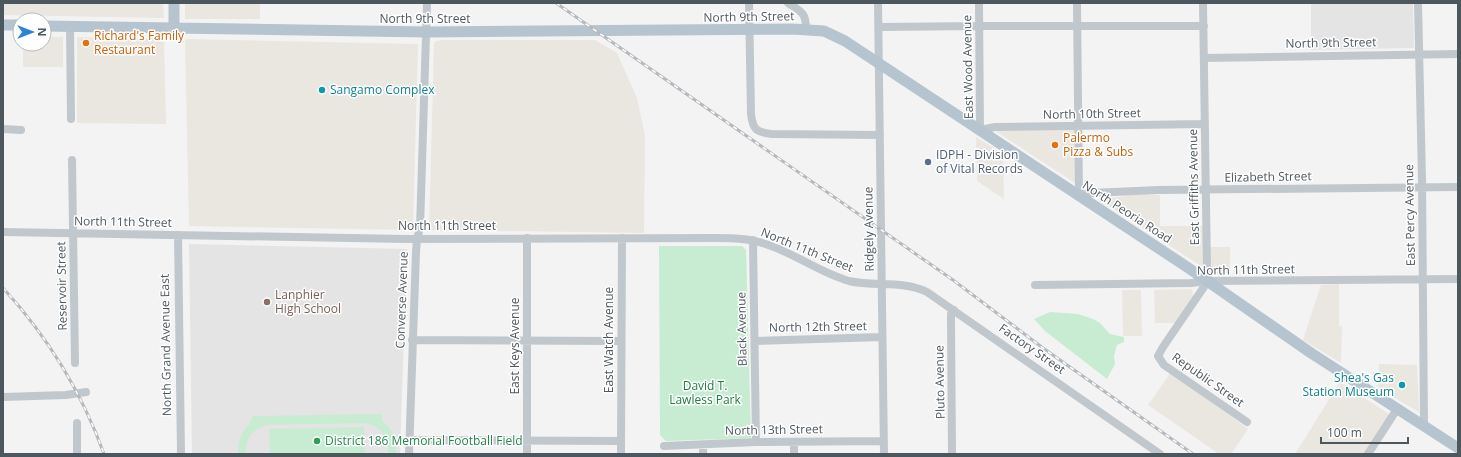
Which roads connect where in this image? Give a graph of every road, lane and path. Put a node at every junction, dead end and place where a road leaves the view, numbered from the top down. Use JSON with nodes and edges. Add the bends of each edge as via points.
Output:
{"nodes":[{"id":1,"x":174,"y":3,"type":"edge"},
{"id":2,"x":427,"y":3,"type":"edge"},
{"id":3,"x":749,"y":3,"type":"edge"},
{"id":4,"x":788,"y":3,"type":"edge"},
{"id":5,"x":878,"y":3,"type":"edge"},
{"id":6,"x":979,"y":3,"type":"edge"},
{"id":7,"x":1076,"y":3,"type":"edge"},
{"id":8,"x":1204,"y":3,"type":"edge"},
{"id":9,"x":1418,"y":3,"type":"edge"},
{"id":10,"x":52,"y":26,"type":"edge"},
{"id":11,"x":70,"y":26,"type":"junction"},
{"id":12,"x":979,"y":26,"type":"junction"},
{"id":13,"x":1077,"y":26,"type":"junction"},
{"id":14,"x":1204,"y":26,"type":"junction"},
{"id":15,"x":879,"y":27,"type":"junction"},
{"id":16,"x":174,"y":29,"type":"junction"},
{"id":17,"x":806,"y":29,"type":"junction"},
{"id":18,"x":749,"y":30,"type":"junction"},
{"id":19,"x":427,"y":32,"type":"junction"},
{"id":20,"x":1458,"y":54,"type":"edge"},
{"id":21,"x":1419,"y":55,"type":"junction"},
{"id":22,"x":1204,"y":58,"type":"junction"},
{"id":23,"x":879,"y":64,"type":"junction"},
{"id":24,"x":71,"y":119,"type":"dead end"},
{"id":25,"x":1204,"y":124,"type":"junction"},
{"id":26,"x":1078,"y":126,"type":"junction"},
{"id":27,"x":3,"y":129,"type":"edge"},
{"id":28,"x":21,"y":130,"type":"dead end"},
{"id":29,"x":980,"y":130,"type":"junction"},
{"id":30,"x":880,"y":135,"type":"junction"},
{"id":31,"x":72,"y":160,"type":"dead end"},
{"id":32,"x":1422,"y":187,"type":"junction"},
{"id":33,"x":1458,"y":187,"type":"edge"},
{"id":34,"x":1206,"y":190,"type":"junction"},
{"id":35,"x":1079,"y":195,"type":"junction"},
{"id":36,"x":3,"y":232,"type":"edge"},
{"id":37,"x":73,"y":233,"type":"junction"},
{"id":38,"x":178,"y":235,"type":"junction"},
{"id":39,"x":527,"y":238,"type":"junction"},
{"id":40,"x":622,"y":238,"type":"junction"},
{"id":41,"x":417,"y":239,"type":"junction"},
{"id":42,"x":753,"y":240,"type":"junction"},
{"id":43,"x":1423,"y":279,"type":"junction"},
{"id":44,"x":1458,"y":279,"type":"edge"},
{"id":45,"x":1208,"y":281,"type":"junction"},
{"id":46,"x":882,"y":284,"type":"junction"},
{"id":47,"x":1035,"y":285,"type":"dead end"},
{"id":48,"x":954,"y":310,"type":"junction"},
{"id":49,"x":882,"y":337,"type":"junction"},
{"id":50,"x":412,"y":340,"type":"junction"},
{"id":51,"x":528,"y":341,"type":"junction"},
{"id":52,"x":622,"y":341,"type":"junction"},
{"id":53,"x":755,"y":341,"type":"junction"},
{"id":54,"x":75,"y":363,"type":"dead end"},
{"id":55,"x":86,"y":392,"type":"dead end"},
{"id":56,"x":3,"y":397,"type":"edge"},
{"id":57,"x":1397,"y":409,"type":"junction"},
{"id":58,"x":1247,"y":422,"type":"dead end"},
{"id":59,"x":77,"y":423,"type":"dead end"},
{"id":60,"x":1424,"y":426,"type":"junction"},
{"id":61,"x":410,"y":440,"type":"junction"},
{"id":62,"x":527,"y":441,"type":"junction"},
{"id":63,"x":621,"y":441,"type":"junction"},
{"id":64,"x":884,"y":441,"type":"junction"},
{"id":65,"x":756,"y":442,"type":"junction"},
{"id":66,"x":794,"y":442,"type":"junction"},
{"id":67,"x":703,"y":444,"type":"junction"},
{"id":68,"x":664,"y":446,"type":"dead end"},
{"id":69,"x":1458,"y":448,"type":"edge"},
{"id":70,"x":77,"y":454,"type":"edge"},
{"id":71,"x":181,"y":454,"type":"edge"},
{"id":72,"x":409,"y":454,"type":"edge"},
{"id":73,"x":527,"y":454,"type":"edge"},
{"id":74,"x":621,"y":454,"type":"edge"},
{"id":75,"x":703,"y":454,"type":"edge"},
{"id":76,"x":794,"y":454,"type":"edge"},
{"id":77,"x":884,"y":454,"type":"edge"},
{"id":78,"x":952,"y":454,"type":"edge"},
{"id":79,"x":1160,"y":454,"type":"edge"},
{"id":80,"x":1368,"y":454,"type":"edge"}],
"edges":[{"from":1,"to":16,"type":"main road"},
{"from":2,"to":19,"type":"street","name":"Converse Avenue"},
{"from":3,"to":18,"type":"street"},
{"from":4,"to":17,"type":"street","via":[[806,18]]},
{"from":5,"to":15,"type":"street","name":"Ridgely Avenue"},
{"from":6,"to":12,"type":"street","name":"East Wood Avenue"},
{"from":7,"to":13,"type":"street"},
{"from":8,"to":14,"type":"street","name":"East Griffiths Avenue"},
{"from":9,"to":21,"type":"street","name":"East Percy Avenue"},
{"from":10,"to":11,"type":"main road","name":"North 9th Street"},
{"from":11,"to":16,"type":"main road","name":"North 9th Street"},
{"from":11,"to":24,"type":"street"},
{"from":12,"to":13,"type":"street"},
{"from":12,"to":15,"type":"street"},
{"from":12,"to":29,"type":"street","name":"East Wood Avenue"},
{"from":13,"to":14,"type":"street"},
{"from":13,"to":26,"type":"street"},
{"from":14,"to":22,"type":"street","name":"East Griffiths Avenue"},
{"from":15,"to":23,"type":"street","name":"Ridgely Avenue"},
{"from":16,"to":19,"type":"main road","name":"North 9th Street"},
{"from":17,"to":18,"type":"main road","name":"North 9th Street"},
{"from":17,"to":23,"type":"main road","name":"North Peoria Road","via":[[824,31],[836,36]]},
{"from":18,"to":19,"type":"main road","name":"North 9th Street"},
{"from":18,"to":30,"type":"street","via":[[754,128],[772,134]]},
{"from":19,"to":41,"type":"street","name":"Converse Avenue","via":[[420,228]]},
{"from":20,"to":21,"type":"street","name":"North 9th Street"},
{"from":21,"to":22,"type":"street","name":"North 9th Street"},
{"from":21,"to":32,"type":"street","name":"East Percy Avenue"},
{"from":22,"to":25,"type":"street","name":"East Griffiths Avenue"},
{"from":23,"to":29,"type":"main road","name":"North Peoria Road"},
{"from":23,"to":30,"type":"street","name":"Ridgely Avenue"},
{"from":25,"to":26,"type":"street","name":"North 10th Street"},
{"from":25,"to":34,"type":"street","name":"East Griffiths Avenue"},
{"from":26,"to":29,"type":"street","name":"North 10th Street","via":[[995,127]]},
{"from":26,"to":35,"type":"street"},
{"from":27,"to":28,"type":"street"},
{"from":29,"to":35,"type":"main road","name":"North Peoria Road"},
{"from":30,"to":46,"type":"street","name":"Ridgely Avenue"},
{"from":31,"to":37,"type":"street","name":"Reservoir Street"},
{"from":32,"to":33,"type":"street","name":"Elizabeth Street"},
{"from":32,"to":34,"type":"street","name":"Elizabeth Street"},
{"from":32,"to":43,"type":"street","name":"East Percy Avenue"},
{"from":34,"to":35,"type":"street","name":"Elizabeth Street"},
{"from":34,"to":45,"type":"street","name":"East Griffiths Avenue"},
{"from":35,"to":45,"type":"main road","name":"North Peoria Road"},
{"from":36,"to":37,"type":"street","name":"North 11th Street"},
{"from":37,"to":38,"type":"street","name":"North 11th Street"},
{"from":37,"to":54,"type":"street","name":"Reservoir Street"},
{"from":38,"to":41,"type":"street","name":"North 11th Street"},
{"from":38,"to":71,"type":"street","name":"North Grand Avenue East"},
{"from":39,"to":40,"type":"street","name":"North 11th Street"},
{"from":39,"to":41,"type":"street","name":"North 11th Street"},
{"from":39,"to":51,"type":"street","name":"East Keys Avenue"},
{"from":40,"to":42,"type":"street","name":"North 11th Street"},
{"from":40,"to":52,"type":"street","name":"East Watch Avenue"},
{"from":41,"to":50,"type":"street","name":"Converse Avenue"},
{"from":42,"to":46,"type":"street","name":"North 11th Street","via":[[781,250],[838,277],[860,283]]},
{"from":42,"to":53,"type":"street","name":"Black Avenue"},
{"from":43,"to":44,"type":"street","name":"North 11th Street"},
{"from":43,"to":45,"type":"street","name":"North 11th Street"},
{"from":43,"to":60,"type":"street","name":"East Percy Avenue"},
{"from":45,"to":47,"type":"street","name":"North 11th Street"},
{"from":45,"to":57,"type":"main road","name":"North Peoria Road"},
{"from":45,"to":58,"type":"street","name":"Republic Street","via":[[1158,356],[1164,365]]},
{"from":46,"to":48,"type":"street","name":"Factory Street","via":[[907,285],[922,289]]},
{"from":46,"to":49,"type":"street","name":"Ridgely Avenue"},
{"from":48,"to":78,"type":"street","name":"Pluto Avenue","via":[[951,314]]},
{"from":48,"to":79,"type":"street","name":"Factory Street"},
{"from":49,"to":53,"type":"street","name":"North 12th Street"},
{"from":49,"to":64,"type":"street","name":"Ridgely Avenue"},
{"from":50,"to":51,"type":"street"},
{"from":50,"to":61,"type":"street","name":"Converse Avenue"},
{"from":51,"to":52,"type":"street"},
{"from":51,"to":62,"type":"street","name":"East Keys Avenue"},
{"from":52,"to":63,"type":"street","name":"East Watch Avenue"},
{"from":53,"to":65,"type":"street","name":"Black Avenue"},
{"from":55,"to":56,"type":"street","via":[[70,395]]},
{"from":57,"to":60,"type":"main road","name":"North Peoria Road"},
{"from":57,"to":80,"type":"street"},
{"from":59,"to":70,"type":"street"},
{"from":60,"to":69,"type":"main road","name":"North Peoria Road"},
{"from":61,"to":62,"type":"street"},
{"from":61,"to":72,"type":"street","name":"Converse Avenue"},
{"from":62,"to":63,"type":"street"},
{"from":62,"to":73,"type":"street","name":"East Keys Avenue"},
{"from":63,"to":74,"type":"street","name":"East Watch Avenue"},
{"from":64,"to":66,"type":"street","name":"North 13th Street"},
{"from":64,"to":77,"type":"street","name":"Ridgely Avenue"},
{"from":65,"to":66,"type":"street","name":"North 13th Street"},
{"from":65,"to":67,"type":"street","name":"North 13th Street"},
{"from":66,"to":76,"type":"street"},
{"from":67,"to":68,"type":"street","name":"North 13th Street"},
{"from":67,"to":75,"type":"street"}]}
